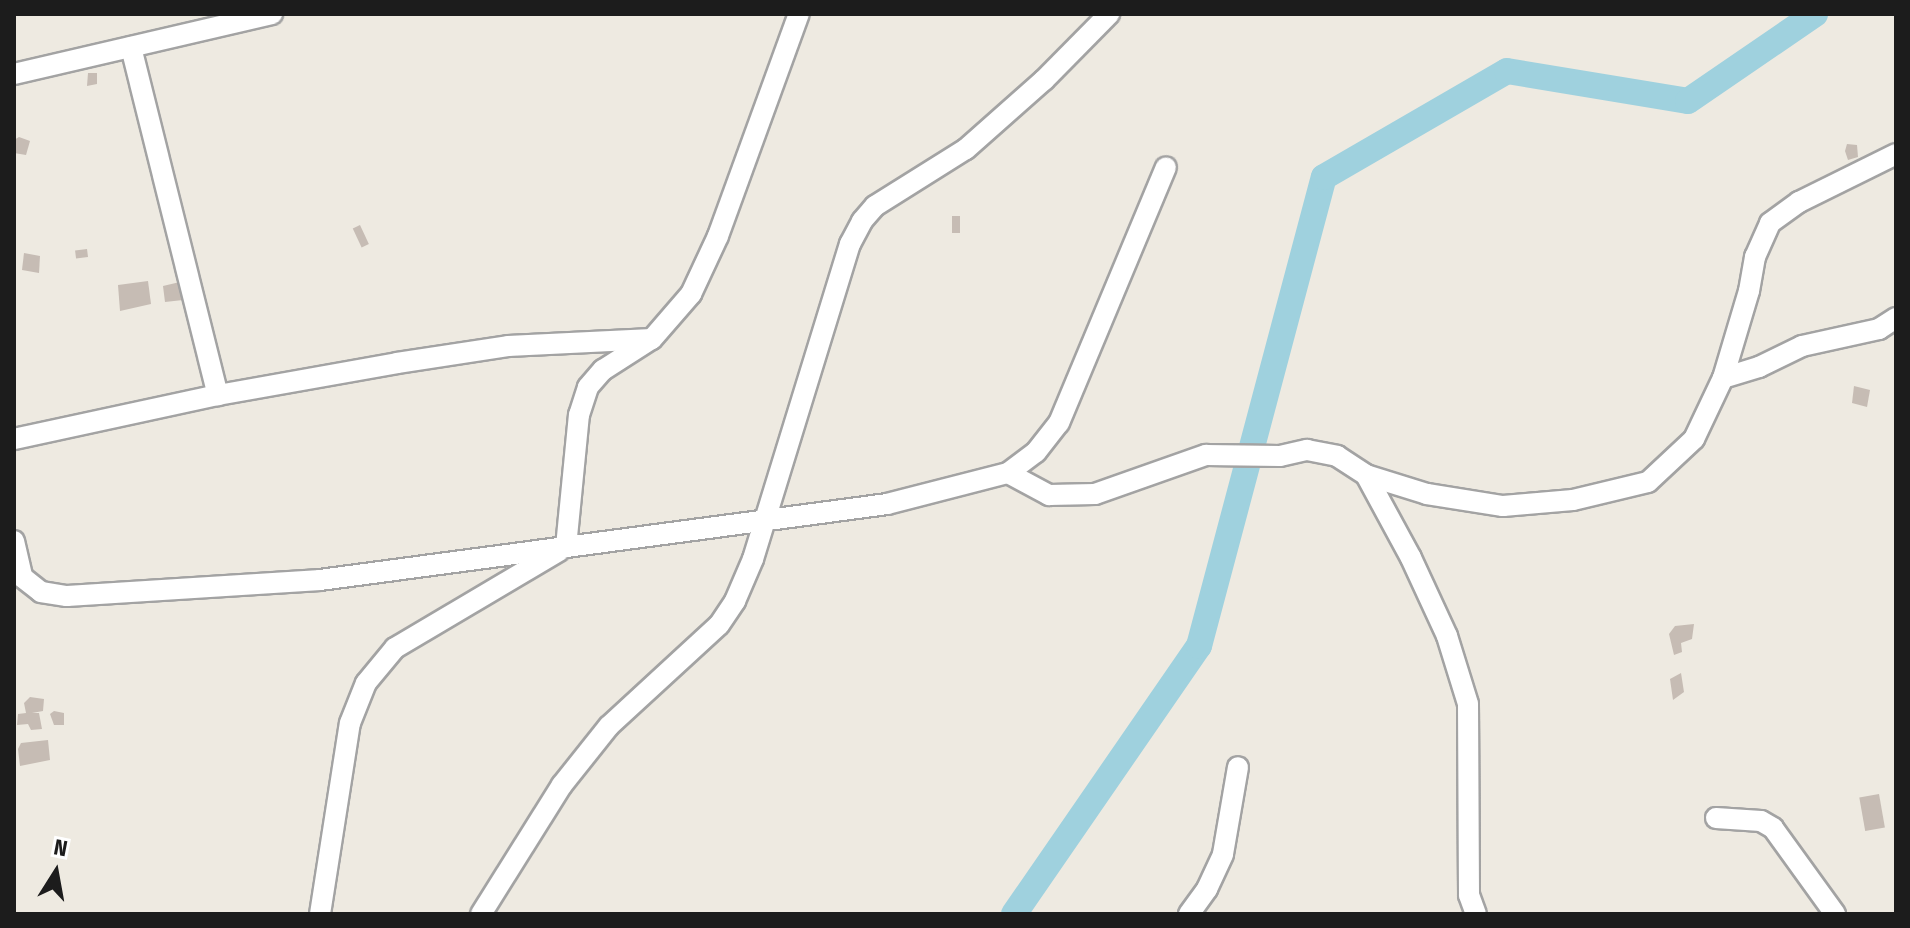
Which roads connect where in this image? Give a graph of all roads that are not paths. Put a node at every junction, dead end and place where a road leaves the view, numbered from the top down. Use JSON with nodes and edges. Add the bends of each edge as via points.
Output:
{"nodes":[{"id":1,"x":272,"y":14,"type":"edge"},
{"id":2,"x":799,"y":14,"type":"edge"},
{"id":3,"x":1109,"y":14,"type":"edge"},
{"id":4,"x":131,"y":47,"type":"junction"},
{"id":5,"x":14,"y":74,"type":"edge"},
{"id":6,"x":1896,"y":154,"type":"edge"},
{"id":7,"x":1166,"y":167,"type":"dead end"},
{"id":8,"x":1896,"y":318,"type":"edge"},
{"id":9,"x":652,"y":339,"type":"junction"},
{"id":10,"x":1723,"y":378,"type":"junction"},
{"id":11,"x":218,"y":395,"type":"junction"},
{"id":12,"x":14,"y":439,"type":"edge"},
{"id":13,"x":1008,"y":473,"type":"junction"},
{"id":14,"x":1366,"y":475,"type":"junction"},
{"id":15,"x":763,"y":522,"type":"junction"},
{"id":16,"x":14,"y":541,"type":"edge"},
{"id":17,"x":566,"y":547,"type":"junction"},
{"id":18,"x":1238,"y":767,"type":"dead end"},
{"id":19,"x":1716,"y":818,"type":"dead end"},
{"id":20,"x":320,"y":914,"type":"edge"},
{"id":21,"x":481,"y":914,"type":"edge"},
{"id":22,"x":1189,"y":914,"type":"edge"},
{"id":23,"x":1476,"y":914,"type":"edge"},
{"id":24,"x":1835,"y":914,"type":"edge"}],
"edges":[{"from":1,"to":4,"type":"street"},
{"from":2,"to":9,"type":"street","via":[[718,236],[691,294]]},
{"from":3,"to":15,"type":"street","via":[[966,149],[875,206],[862,221],[850,244]]},
{"from":4,"to":5,"type":"street"},
{"from":4,"to":11,"type":"street"},
{"from":6,"to":10,"type":"street","via":[[1799,202],[1770,223],[1755,257]]},
{"from":7,"to":13,"type":"street","via":[[1059,423],[1036,452]]},
{"from":8,"to":10,"type":"street","via":[[1879,329],[1802,346]]},
{"from":9,"to":11,"type":"street","via":[[508,346]]},
{"from":9,"to":17,"type":"street","via":[[603,370],[588,387],[579,415]]},
{"from":10,"to":14,"type":"street","via":[[1694,439],[1648,482],[1573,500],[1503,506],[1427,494]]},
{"from":11,"to":12,"type":"street"},
{"from":13,"to":14,"type":"street","via":[[1049,495],[1095,494],[1206,455],[1280,456],[1307,450],[1337,456]]},
{"from":13,"to":15,"type":"street","via":[[887,504]]},
{"from":14,"to":23,"type":"street","via":[[1447,636],[1468,704],[1469,895]]},
{"from":15,"to":17,"type":"street"},
{"from":15,"to":21,"type":"street","via":[[753,559],[719,625],[609,726],[562,785]]},
{"from":16,"to":17,"type":"street","via":[[22,577],[41,592],[67,596],[320,580]]},
{"from":17,"to":20,"type":"street","via":[[395,648],[366,683],[350,723]]},
{"from":18,"to":22,"type":"street","via":[[1223,854]]},
{"from":19,"to":24,"type":"street","via":[[1761,821],[1773,828]]}]}
